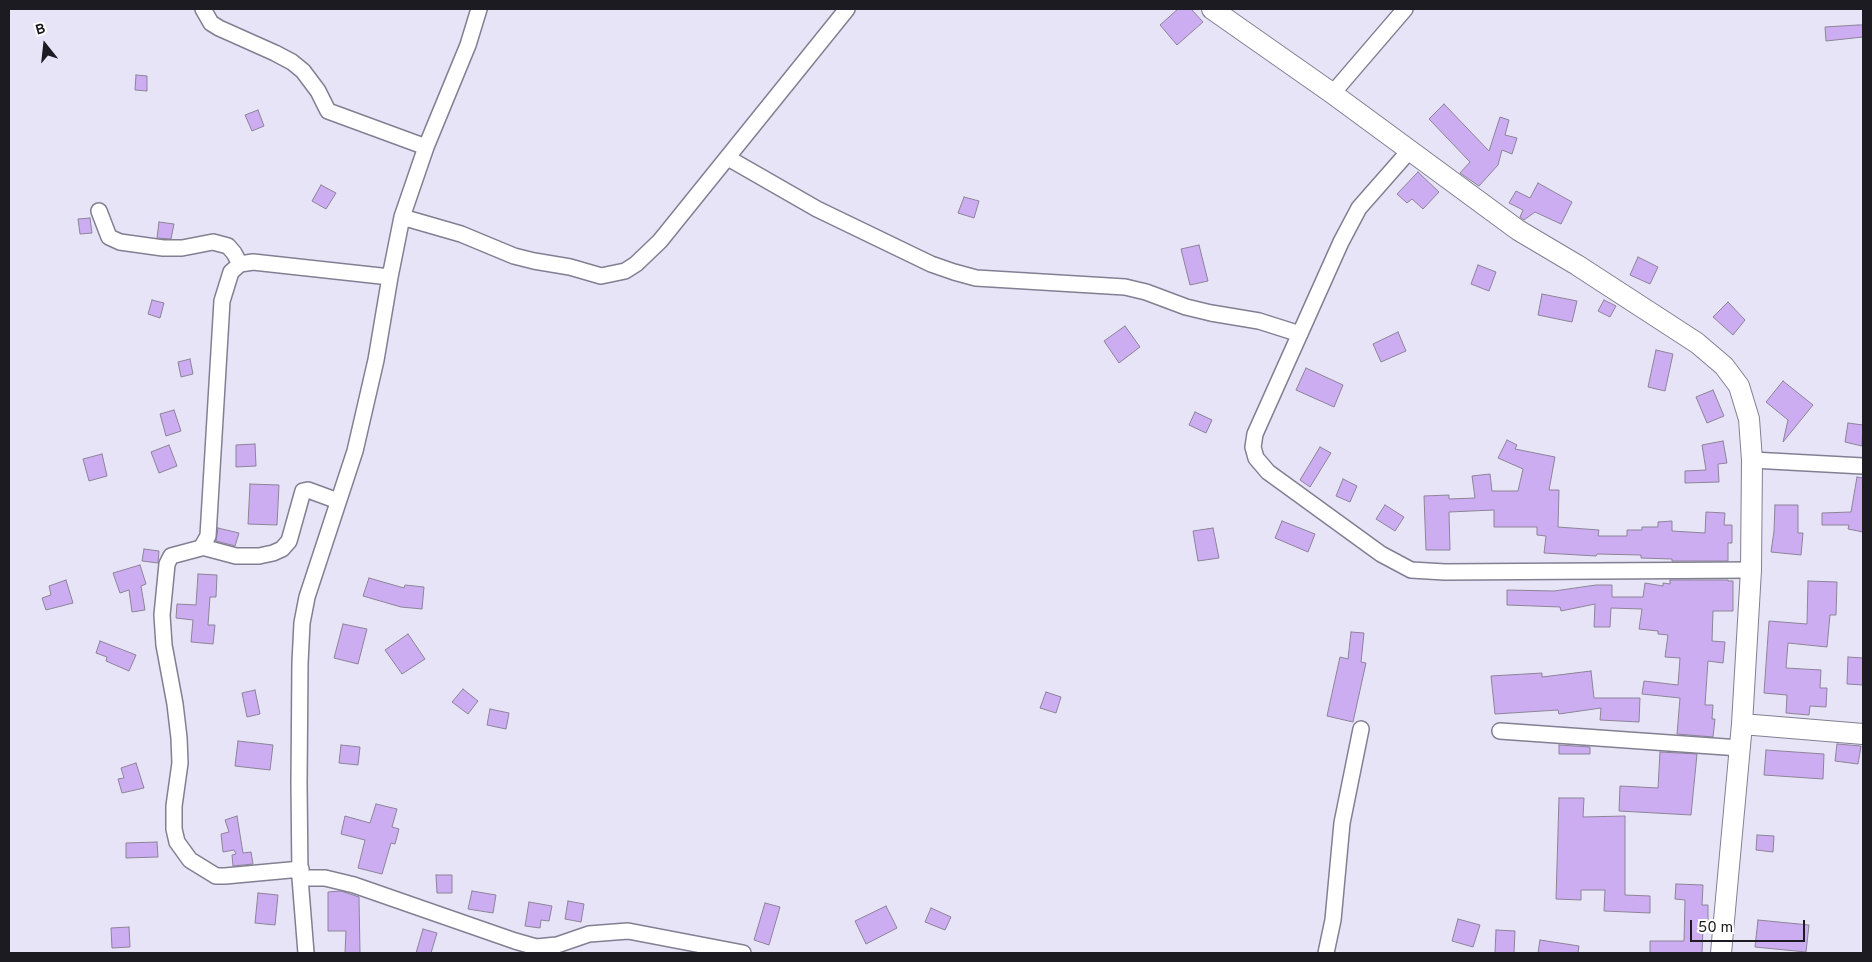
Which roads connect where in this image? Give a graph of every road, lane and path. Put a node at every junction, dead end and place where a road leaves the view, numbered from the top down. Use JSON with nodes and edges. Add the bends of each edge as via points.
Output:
{"nodes":[{"id":1,"x":204,"y":9,"type":"edge"},
{"id":2,"x":479,"y":9,"type":"edge"},
{"id":3,"x":847,"y":9,"type":"edge"},
{"id":4,"x":1212,"y":9,"type":"edge"},
{"id":5,"x":1405,"y":9,"type":"edge"},
{"id":6,"x":1332,"y":94,"type":"junction"},
{"id":7,"x":426,"y":148,"type":"junction"},
{"id":8,"x":1410,"y":150,"type":"junction"},
{"id":9,"x":728,"y":158,"type":"junction"},
{"id":10,"x":99,"y":211,"type":"dead end"},
{"id":11,"x":402,"y":217,"type":"junction"},
{"id":12,"x":240,"y":264,"type":"junction"},
{"id":13,"x":390,"y":277,"type":"junction"},
{"id":14,"x":1300,"y":334,"type":"junction"},
{"id":15,"x":1752,"y":460,"type":"junction"},
{"id":16,"x":1863,"y":466,"type":"edge"},
{"id":17,"x":338,"y":501,"type":"junction"},
{"id":18,"x":202,"y":547,"type":"junction"},
{"id":19,"x":1751,"y":570,"type":"junction"},
{"id":20,"x":1742,"y":724,"type":"junction"},
{"id":21,"x":1361,"y":729,"type":"dead end"},
{"id":22,"x":1500,"y":731,"type":"dead end"},
{"id":23,"x":1863,"y":734,"type":"edge"},
{"id":24,"x":1740,"y":748,"type":"junction"},
{"id":25,"x":300,"y":874,"type":"junction"},
{"id":26,"x":512,"y":947,"type":"edge"},
{"id":27,"x":306,"y":953,"type":"edge"},
{"id":28,"x":743,"y":953,"type":"edge"},
{"id":29,"x":1326,"y":953,"type":"edge"},
{"id":30,"x":1720,"y":953,"type":"edge"}],
"edges":[{"from":1,"to":7,"type":"street","via":[[211,24],[274,53],[304,71],[328,112]]},
{"from":2,"to":7,"type":"street","via":[[468,45]]},
{"from":3,"to":9,"type":"street"},
{"from":4,"to":6,"type":"main road"},
{"from":5,"to":6,"type":"street"},
{"from":6,"to":8,"type":"main road"},
{"from":7,"to":11,"type":"street"},
{"from":8,"to":14,"type":"street","via":[[1359,208],[1340,242]]},
{"from":8,"to":15,"type":"main road","via":[[1518,230],[1674,327],[1714,356],[1741,393],[1749,419]]},
{"from":9,"to":11,"type":"street","via":[[660,241],[636,264],[612,275],[601,276],[514,256],[461,234]]},
{"from":9,"to":14,"type":"street","via":[[817,209],[954,272],[976,278],[1125,287],[1186,307],[1260,321]]},
{"from":10,"to":12,"type":"street","via":[[110,237],[120,242],[182,248],[213,242],[228,246]]},
{"from":11,"to":13,"type":"street"},
{"from":12,"to":13,"type":"street","via":[[253,262]]},
{"from":12,"to":18,"type":"street","via":[[231,272],[222,301],[208,536]]},
{"from":13,"to":17,"type":"street","via":[[376,360]]},
{"from":14,"to":19,"type":"street","via":[[1255,434],[1253,447],[1256,458],[1268,472],[1381,554],[1411,570]]},
{"from":15,"to":16,"type":"street"},
{"from":15,"to":19,"type":"main road"},
{"from":17,"to":18,"type":"street","via":[[304,491],[289,542],[273,553],[236,556]]},
{"from":17,"to":25,"type":"street","via":[[307,597],[302,623]]},
{"from":18,"to":25,"type":"street","via":[[171,556],[163,597],[164,645],[179,738],[180,764],[174,806],[177,842],[190,860],[216,876]]},
{"from":19,"to":20,"type":"main road"},
{"from":20,"to":23,"type":"main road"},
{"from":20,"to":24,"type":"main road"},
{"from":21,"to":29,"type":"street","via":[[1342,823]]},
{"from":22,"to":24,"type":"street"},
{"from":24,"to":30,"type":"main road"},
{"from":25,"to":26,"type":"street","via":[[354,885]]},
{"from":25,"to":27,"type":"street"},
{"from":26,"to":28,"type":"street","via":[[536,947],[589,934],[628,931]]}]}
